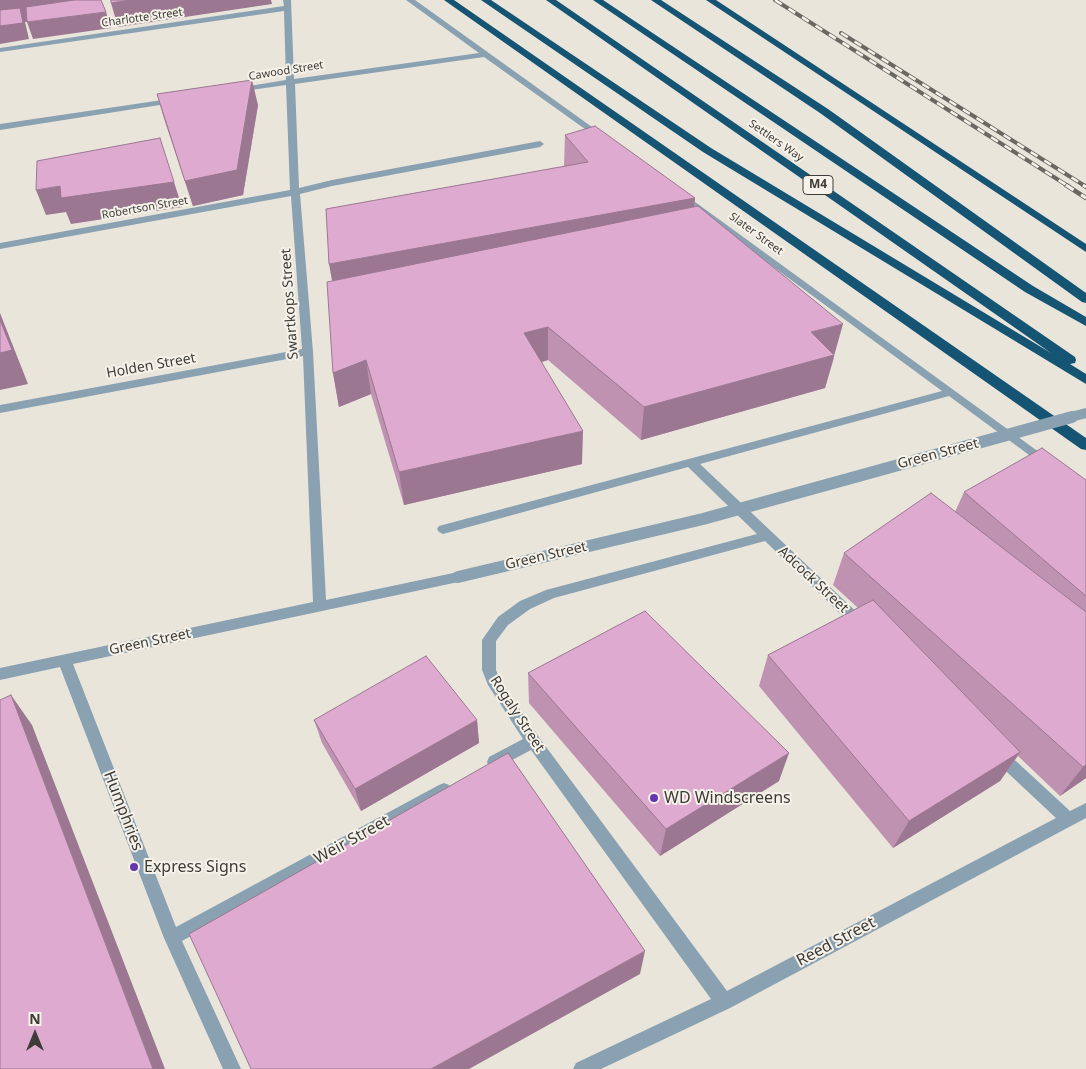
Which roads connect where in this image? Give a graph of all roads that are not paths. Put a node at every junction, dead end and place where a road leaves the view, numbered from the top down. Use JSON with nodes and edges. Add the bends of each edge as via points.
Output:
{"nodes":[{"id":1,"x":410,"y":0,"type":"edge"},
{"id":2,"x":448,"y":0,"type":"edge"},
{"id":3,"x":485,"y":0,"type":"edge"},
{"id":4,"x":550,"y":0,"type":"edge"},
{"id":5,"x":597,"y":0,"type":"edge"},
{"id":6,"x":655,"y":0,"type":"edge"},
{"id":7,"x":710,"y":0,"type":"edge"},
{"id":8,"x":287,"y":4,"type":"edge"},
{"id":9,"x":0,"y":50,"type":"edge"},
{"id":10,"x":487,"y":54,"type":"junction"},
{"id":11,"x":289,"y":82,"type":"junction"},
{"id":12,"x":231,"y":91,"type":"edge"},
{"id":13,"x":183,"y":98,"type":"edge"},
{"id":14,"x":0,"y":127,"type":"edge"},
{"id":15,"x":607,"y":141,"type":"edge"},
{"id":16,"x":540,"y":144,"type":"dead end"},
{"id":17,"x":671,"y":188,"type":"edge"},
{"id":18,"x":295,"y":192,"type":"junction"},
{"id":19,"x":0,"y":246,"type":"edge"},
{"id":20,"x":1086,"y":249,"type":"edge"},
{"id":21,"x":1086,"y":299,"type":"edge"},
{"id":22,"x":1086,"y":322,"type":"edge"},
{"id":23,"x":308,"y":352,"type":"junction"},
{"id":24,"x":1086,"y":371,"type":"edge"},
{"id":25,"x":1086,"y":380,"type":"edge"},
{"id":26,"x":951,"y":392,"type":"junction"},
{"id":27,"x":0,"y":409,"type":"edge"},
{"id":28,"x":1086,"y":413,"type":"edge"},
{"id":29,"x":1086,"y":445,"type":"edge"},
{"id":30,"x":691,"y":463,"type":"junction"},
{"id":31,"x":1054,"y":468,"type":"edge"},
{"id":32,"x":443,"y":529,"type":"dead end"},
{"id":33,"x":766,"y":536,"type":"junction"},
{"id":34,"x":320,"y":605,"type":"junction"},
{"id":35,"x":874,"y":637,"type":"edge"},
{"id":36,"x":65,"y":660,"type":"junction"},
{"id":37,"x":0,"y":674,"type":"edge"},
{"id":38,"x":533,"y":742,"type":"junction"},
{"id":39,"x":989,"y":745,"type":"edge"},
{"id":40,"x":481,"y":770,"type":"edge"},
{"id":41,"x":456,"y":784,"type":"edge"},
{"id":42,"x":1086,"y":810,"type":"edge"},
{"id":43,"x":1068,"y":820,"type":"junction"},
{"id":44,"x":172,"y":938,"type":"junction"},
{"id":45,"x":724,"y":1002,"type":"junction"},
{"id":46,"x":232,"y":1069,"type":"edge"},
{"id":47,"x":582,"y":1069,"type":"edge"}],
"edges":[{"from":1,"to":10,"type":"street"},
{"from":2,"to":29,"type":"highway"},
{"from":3,"to":25,"type":"highway","via":[[707,150]]},
{"from":4,"to":24,"type":"highway","name":"Settlers Way","number":"M4"},
{"from":5,"to":22,"type":"highway","name":"Settlers Way","number":"M4","via":[[1029,289]]},
{"from":6,"to":21,"type":"highway","via":[[824,111]]},
{"from":7,"to":20,"type":"highway"},
{"from":8,"to":9,"type":"street","name":"Charlotte Street"},
{"from":8,"to":11,"type":"street","name":"Swartkops Street"},
{"from":10,"to":11,"type":"street","name":"Cawood Street"},
{"from":10,"to":15,"type":"street"},
{"from":11,"to":12,"type":"street","name":"Cawood Street"},
{"from":11,"to":18,"type":"street","name":"Swartkops Street"},
{"from":13,"to":14,"type":"street"},
{"from":16,"to":18,"type":"street","name":"Robertson Street"},
{"from":17,"to":26,"type":"street","name":"Slater Street"},
{"from":18,"to":19,"type":"street","name":"Robertson Street"},
{"from":18,"to":23,"type":"street","name":"Swartkops Street"},
{"from":23,"to":27,"type":"street","name":"Holden Street"},
{"from":23,"to":34,"type":"street","name":"Swartkops Street"},
{"from":26,"to":30,"type":"street"},
{"from":26,"to":31,"type":"street","name":"Slater Street"},
{"from":28,"to":34,"type":"street","name":"Green Street","bridge":true,"via":[[703,519],[458,577]]},
{"from":30,"to":32,"type":"street"},
{"from":30,"to":33,"type":"street","name":"Adcock Street"},
{"from":33,"to":35,"type":"street","name":"Adcock Street"},
{"from":33,"to":38,"type":"street","name":"Rogaly Street","via":[[551,594],[525,605],[503,621],[488,640],[489,670],[495,685]]},
{"from":34,"to":36,"type":"street","name":"Green Street"},
{"from":36,"to":37,"type":"street","name":"Green Street"},
{"from":36,"to":44,"type":"street","name":"Humphries"},
{"from":38,"to":40,"type":"street"},
{"from":38,"to":45,"type":"street","name":"Rogaly Street"},
{"from":39,"to":43,"type":"street"},
{"from":41,"to":44,"type":"street","name":"Weir Street"},
{"from":42,"to":43,"type":"street","name":"Reed Street"},
{"from":43,"to":45,"type":"street","name":"Reed Street"},
{"from":44,"to":46,"type":"street","name":"Humphries"},
{"from":45,"to":47,"type":"street","name":"Reed Street"}]}
